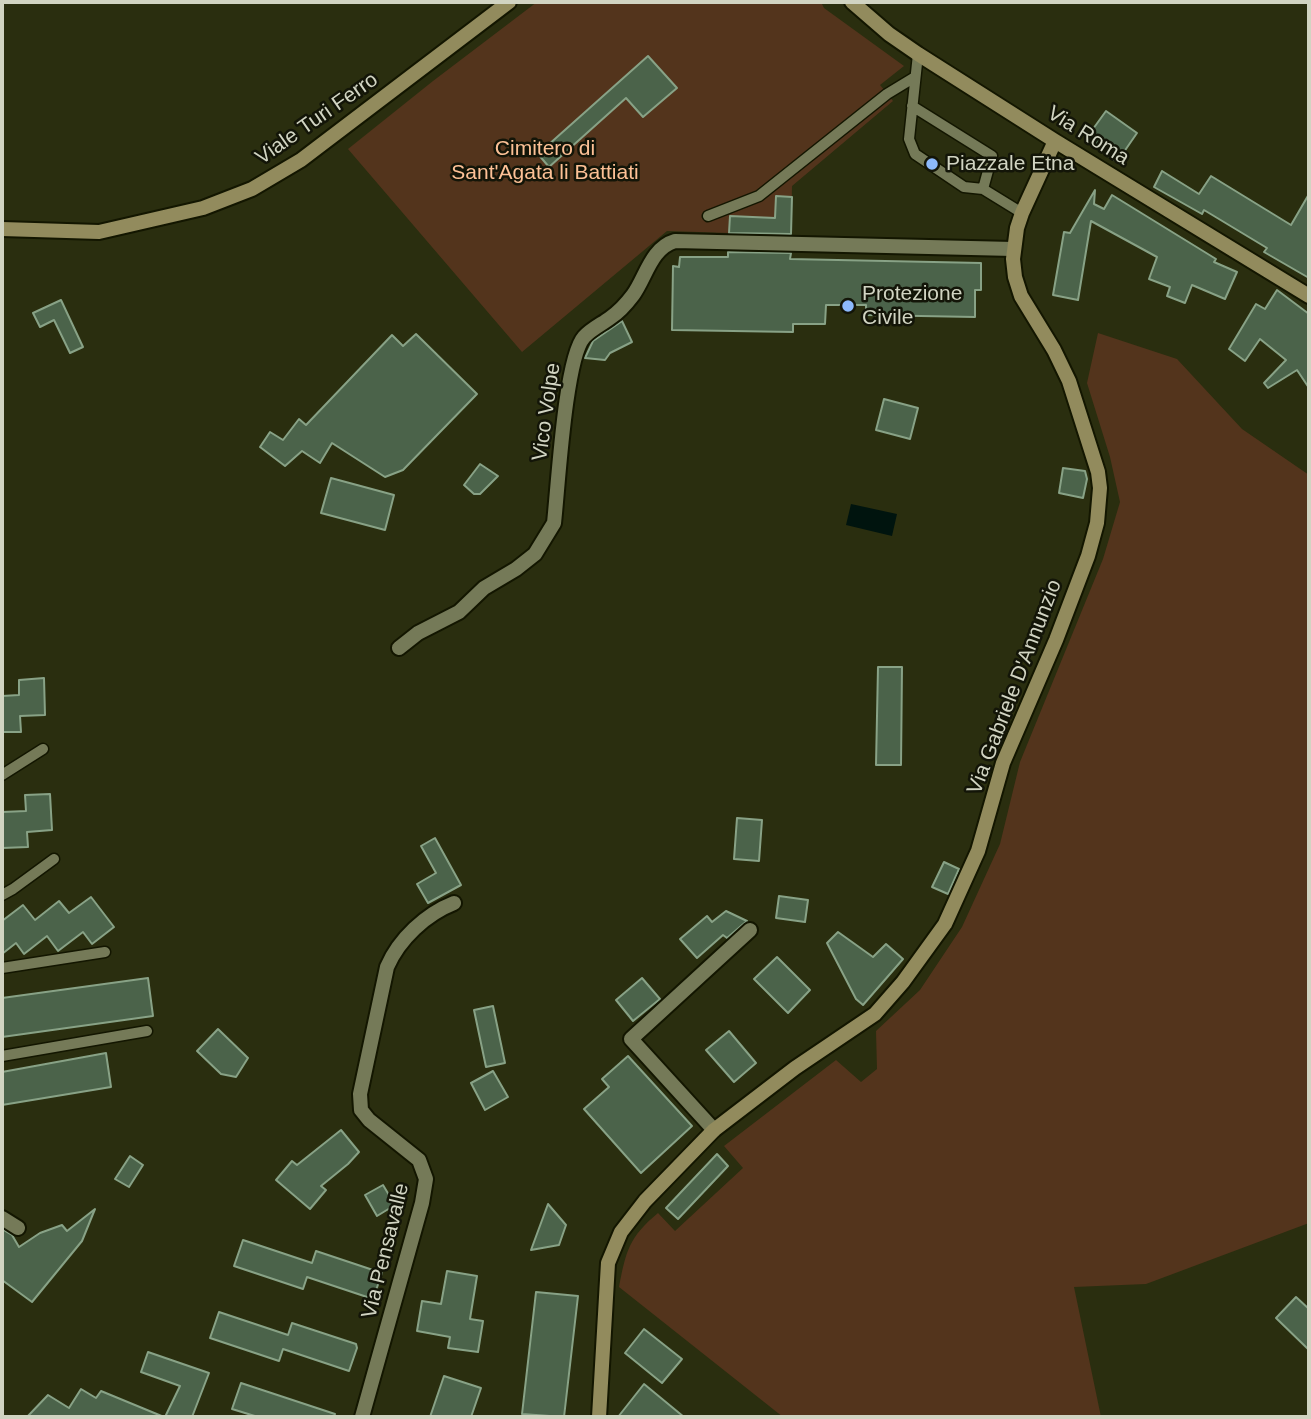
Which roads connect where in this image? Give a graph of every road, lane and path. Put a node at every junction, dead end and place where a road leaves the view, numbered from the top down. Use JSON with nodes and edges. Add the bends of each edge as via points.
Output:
{"nodes":[{"id":1,"x":509,"y":2,"type":"edge"},
{"id":2,"x":852,"y":2,"type":"edge"},
{"id":3,"x":918,"y":54,"type":"junction"},
{"id":4,"x":915,"y":77,"type":"junction"},
{"id":5,"x":912,"y":106,"type":"junction"},
{"id":6,"x":1055,"y":141,"type":"junction"},
{"id":7,"x":983,"y":189,"type":"junction"},
{"id":8,"x":1022,"y":213,"type":"junction"},
{"id":9,"x":708,"y":216,"type":"dead end"},
{"id":10,"x":2,"y":229,"type":"edge"},
{"id":11,"x":1013,"y":249,"type":"junction"},
{"id":12,"x":1309,"y":296,"type":"edge"},
{"id":13,"x":399,"y":648,"type":"dead end"},
{"id":14,"x":43,"y":749,"type":"dead end"},
{"id":15,"x":2,"y":775,"type":"edge"},
{"id":16,"x":54,"y":859,"type":"dead end"},
{"id":17,"x":2,"y":895,"type":"edge"},
{"id":18,"x":454,"y":903,"type":"dead end"},
{"id":19,"x":750,"y":930,"type":"dead end"},
{"id":20,"x":105,"y":952,"type":"dead end"},
{"id":21,"x":2,"y":968,"type":"edge"},
{"id":22,"x":147,"y":1031,"type":"dead end"},
{"id":23,"x":2,"y":1056,"type":"edge"},
{"id":24,"x":714,"y":1130,"type":"junction"},
{"id":25,"x":2,"y":1218,"type":"edge"},
{"id":26,"x":18,"y":1228,"type":"dead end"},
{"id":27,"x":362,"y":1417,"type":"edge"},
{"id":28,"x":598,"y":1417,"type":"edge"}],
"edges":[{"from":1,"to":10,"type":"main road","name":"Viale Turi Ferro","via":[[301,160],[252,189],[203,208],[99,232]]},
{"from":2,"to":3,"type":"main road","name":"Via Roma"},
{"from":3,"to":4,"type":"lane"},
{"from":3,"to":6,"type":"main road","name":"Via Roma"},
{"from":4,"to":5,"type":"lane"},
{"from":4,"to":9,"type":"lane","via":[[759,196]]},
{"from":5,"to":7,"type":"lane","via":[[909,139],[915,154],[964,187]]},
{"from":5,"to":7,"type":"lane","via":[[992,156]]},
{"from":6,"to":8,"type":"main road","name":"Via Gabriele D'Annunzio"},
{"from":6,"to":12,"type":"main road","name":"Via Roma"},
{"from":7,"to":8,"type":"lane"},
{"from":8,"to":11,"type":"main road","name":"Via Gabriele D'Annunzio"},
{"from":11,"to":13,"type":"street","name":"Vico Volpe","via":[[667,243],[634,294],[580,343],[568,389],[554,523],[535,554],[459,612]]},
{"from":11,"to":24,"type":"main road","name":"Via Gabriele D'Annunzio","via":[[1021,296],[1069,382],[1098,472],[1097,523],[1088,556],[1003,763],[978,851],[946,924],[875,1014]]},
{"from":14,"to":15,"type":"lane"},
{"from":16,"to":17,"type":"lane"},
{"from":18,"to":27,"type":"street","name":"Via Pensavalle","via":[[437,910],[393,951],[360,1094],[361,1110],[419,1160],[426,1179]]},
{"from":19,"to":24,"type":"street","via":[[631,1039]]},
{"from":20,"to":21,"type":"lane"},
{"from":22,"to":23,"type":"lane"},
{"from":24,"to":28,"type":"main road","name":"Via Gabriele D'Annunzio","via":[[645,1201],[621,1232],[608,1264]]},
{"from":25,"to":26,"type":"street"}]}
